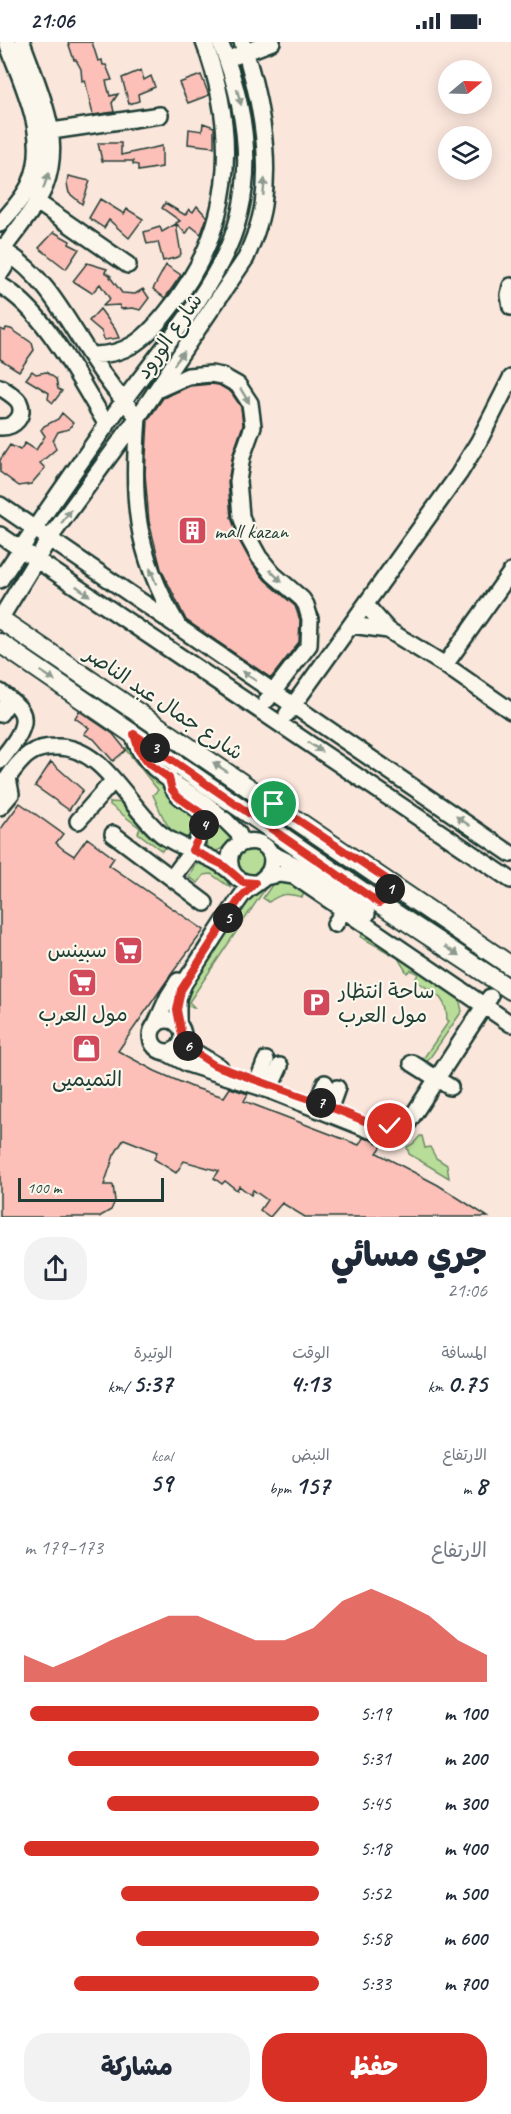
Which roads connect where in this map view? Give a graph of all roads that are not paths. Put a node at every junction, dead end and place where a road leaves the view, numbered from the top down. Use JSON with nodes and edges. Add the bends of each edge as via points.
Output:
{"nodes":[{"id":1,"x":7,"y":42,"type":"edge"},
{"id":2,"x":22,"y":42,"type":"edge"},
{"id":3,"x":204,"y":42,"type":"edge"},
{"id":4,"x":220,"y":42,"type":"edge"},
{"id":5,"x":272,"y":42,"type":"edge"},
{"id":6,"x":244,"y":47,"type":"edge"},
{"id":7,"x":227,"y":59,"type":"junction"},
{"id":8,"x":32,"y":91,"type":"junction"},
{"id":9,"x":160,"y":115,"type":"dead end"},
{"id":10,"x":52,"y":131,"type":"junction"},
{"id":11,"x":37,"y":202,"type":"junction"},
{"id":12,"x":0,"y":224,"type":"edge"},
{"id":13,"x":3,"y":248,"type":"edge"},
{"id":14,"x":128,"y":265,"type":"dead end"},
{"id":15,"x":0,"y":273,"type":"edge"},
{"id":16,"x":0,"y":285,"type":"edge"},
{"id":17,"x":511,"y":286,"type":"edge"},
{"id":18,"x":511,"y":307,"type":"edge"},
{"id":19,"x":90,"y":355,"type":"junction"},
{"id":20,"x":511,"y":378,"type":"edge"},
{"id":21,"x":0,"y":387,"type":"edge"},
{"id":22,"x":157,"y":390,"type":"junction"},
{"id":23,"x":124,"y":402,"type":"junction"},
{"id":24,"x":138,"y":417,"type":"junction"},
{"id":25,"x":107,"y":425,"type":"junction"},
{"id":26,"x":0,"y":427,"type":"edge"},
{"id":27,"x":0,"y":505,"type":"edge"},
{"id":28,"x":34,"y":528,"type":"junction"},
{"id":29,"x":0,"y":534,"type":"edge"},
{"id":30,"x":49,"y":539,"type":"junction"},
{"id":31,"x":21,"y":548,"type":"junction"},
{"id":32,"x":38,"y":558,"type":"junction"},
{"id":33,"x":511,"y":572,"type":"edge"},
{"id":34,"x":0,"y":579,"type":"edge"},
{"id":35,"x":366,"y":605,"type":"junction"},
{"id":36,"x":0,"y":619,"type":"edge"},
{"id":37,"x":351,"y":625,"type":"junction"},
{"id":38,"x":179,"y":628,"type":"junction"},
{"id":39,"x":388,"y":630,"type":"junction"},
{"id":40,"x":0,"y":643,"type":"edge"},
{"id":41,"x":445,"y":665,"type":"junction"},
{"id":42,"x":273,"y":692,"type":"junction"},
{"id":43,"x":5,"y":696,"type":"edge"},
{"id":44,"x":292,"y":706,"type":"junction"},
{"id":45,"x":260,"y":710,"type":"junction"},
{"id":46,"x":511,"y":711,"type":"edge"},
{"id":47,"x":0,"y":714,"type":"edge"},
{"id":48,"x":280,"y":723,"type":"junction"},
{"id":49,"x":134,"y":734,"type":"junction"},
{"id":50,"x":0,"y":761,"type":"edge"},
{"id":51,"x":169,"y":778,"type":"junction"},
{"id":52,"x":3,"y":781,"type":"edge"},
{"id":53,"x":113,"y":781,"type":"junction"},
{"id":54,"x":0,"y":807,"type":"edge"},
{"id":55,"x":78,"y":821,"type":"dead end"},
{"id":56,"x":113,"y":834,"type":"dead end"},
{"id":57,"x":236,"y":847,"type":"junction"},
{"id":58,"x":193,"y":849,"type":"junction"},
{"id":59,"x":270,"y":853,"type":"junction"},
{"id":60,"x":511,"y":854,"type":"edge"},
{"id":61,"x":235,"y":876,"type":"junction"},
{"id":62,"x":172,"y":878,"type":"junction"},
{"id":63,"x":260,"y":880,"type":"junction"},
{"id":64,"x":388,"y":880,"type":"junction"},
{"id":65,"x":511,"y":880,"type":"edge"},
{"id":66,"x":209,"y":897,"type":"dead end"},
{"id":67,"x":379,"y":903,"type":"junction"},
{"id":68,"x":428,"y":909,"type":"junction"},
{"id":69,"x":344,"y":910,"type":"junction"},
{"id":70,"x":335,"y":924,"type":"dead end"},
{"id":71,"x":364,"y":924,"type":"junction"},
{"id":72,"x":416,"y":927,"type":"junction"},
{"id":73,"x":356,"y":937,"type":"dead end"},
{"id":74,"x":511,"y":966,"type":"edge"},
{"id":75,"x":511,"y":990,"type":"edge"},
{"id":76,"x":464,"y":992,"type":"junction"},
{"id":77,"x":490,"y":1004,"type":"edge"},
{"id":78,"x":472,"y":1018,"type":"junction"},
{"id":79,"x":511,"y":1024,"type":"edge"},
{"id":80,"x":178,"y":1025,"type":"junction"},
{"id":81,"x":155,"y":1026,"type":"junction"},
{"id":82,"x":183,"y":1040,"type":"junction"},
{"id":83,"x":167,"y":1053,"type":"junction"},
{"id":84,"x":273,"y":1063,"type":"dead end"},
{"id":85,"x":412,"y":1063,"type":"dead end"},
{"id":86,"x":439,"y":1080,"type":"junction"},
{"id":87,"x":264,"y":1085,"type":"junction"},
{"id":88,"x":331,"y":1085,"type":"dead end"},
{"id":89,"x":323,"y":1107,"type":"junction"}],
"edges":[{"from":1,"to":8,"type":"street"},
{"from":2,"to":8,"type":"street"},
{"from":3,"to":19,"type":"street","via":[[222,102],[227,152],[225,184],[209,244],[179,298],[136,344],[106,356]]},
{"from":4,"to":7,"type":"street","name":"شارع الورود"},
{"from":5,"to":6,"type":"street"},
{"from":6,"to":7,"type":"street"},
{"from":22,"to":6,"type":"street","name":"شارع الورود","one_way":true,"via":[[231,283],[256,233],[265,177],[258,102]]},
{"from":7,"to":23,"type":"street","name":"شارع الورود","one_way":true,"via":[[242,110],[246,148],[244,187],[236,224],[222,260],[202,293]]},
{"from":8,"to":10,"type":"street"},
{"from":8,"to":12,"type":"street","via":[[38,146],[36,165],[21,200]]},
{"from":9,"to":10,"type":"street"},
{"from":11,"to":10,"type":"street","one_way":true,"via":[[50,169]]},
{"from":11,"to":13,"type":"street"},
{"from":11,"to":14,"type":"street"},
{"from":13,"to":15,"type":"street","via":[[7,261]]},
{"from":13,"to":19,"type":"street","via":[[48,291]]},
{"from":16,"to":25,"type":"street","via":[[29,306],[45,326]]},
{"from":17,"to":18,"type":"street"},
{"from":19,"to":23,"type":"street"},
{"from":20,"to":35,"type":"street","via":[[459,474]]},
{"from":21,"to":26,"type":"street","via":[[17,399],[21,410],[14,424]]},
{"from":22,"to":24,"type":"street","name":"شارع الورود"},
{"from":22,"to":42,"type":"street","one_way":true,"via":[[188,376],[210,374],[238,385],[247,396],[253,426],[240,469],[241,516],[259,556],[302,599],[310,619],[309,645]]},
{"from":23,"to":24,"type":"street"},
{"from":23,"to":25,"type":"street","name":"شارع الورود"},
{"from":30,"to":24,"type":"street","name":"شارع الورود","one_way":true},
{"from":38,"to":24,"type":"street","one_way":true,"via":[[153,578],[138,526],[134,489]]},
{"from":25,"to":28,"type":"street","name":"شارع الورود"},
{"from":27,"to":28,"type":"street"},
{"from":28,"to":30,"type":"street"},
{"from":28,"to":31,"type":"street","name":"شارع الورود"},
{"from":29,"to":31,"type":"street"},
{"from":30,"to":32,"type":"street","name":"شارع الورود"},
{"from":30,"to":38,"type":"street"},
{"from":31,"to":32,"type":"street"},
{"from":31,"to":34,"type":"street","name":"شارع الورود"},
{"from":32,"to":36,"type":"street","name":"شارع الورود"},
{"from":32,"to":45,"type":"street","one_way":true},
{"from":33,"to":41,"type":"street"},
{"from":35,"to":37,"type":"street"},
{"from":35,"to":39,"type":"street"},
{"from":64,"to":36,"type":"main road","name":"شارع جمال عبد الناصر","one_way":true},
{"from":37,"to":39,"type":"street"},
{"from":37,"to":44,"type":"street"},
{"from":42,"to":38,"type":"street","one_way":true},
{"from":39,"to":41,"type":"street"},
{"from":40,"to":49,"type":"main road","name":"شارع جمال عبد الناصر","one_way":true},
{"from":41,"to":46,"type":"street"},
{"from":42,"to":44,"type":"street"},
{"from":42,"to":45,"type":"street"},
{"from":43,"to":47,"type":"street"},
{"from":43,"to":50,"type":"street","via":[[22,712],[24,723]]},
{"from":44,"to":48,"type":"street"},
{"from":60,"to":44,"type":"street","one_way":true},
{"from":45,"to":48,"type":"street"},
{"from":48,"to":65,"type":"street","one_way":true},
{"from":49,"to":51,"type":"street","via":[[147,762]]},
{"from":49,"to":67,"type":"main road","name":"شارع جمال عبد الناصر"},
{"from":51,"to":57,"type":"street","via":[[238,833]]},
{"from":51,"to":58,"type":"street","via":[[175,794],[203,818],[204,827]]},
{"from":52,"to":53,"type":"street","via":[[31,753],[59,746],[89,756]]},
{"from":52,"to":54,"type":"street","via":[[11,794]]},
{"from":52,"to":58,"type":"street","via":[[20,752],[30,746],[54,739],[78,742],[98,755],[161,829]]},
{"from":53,"to":55,"type":"street"},
{"from":53,"to":58,"type":"street","via":[[155,828],[170,840]]},
{"from":56,"to":62,"type":"street"},
{"from":57,"to":58,"type":"street","via":[[216,856]]},
{"from":57,"to":59,"type":"street","via":[[249,840],[261,843]]},
{"from":57,"to":61,"type":"street","via":[[229,860]]},
{"from":58,"to":61,"type":"street"},
{"from":58,"to":62,"type":"street"},
{"from":59,"to":63,"type":"street","via":[[271,866]]},
{"from":59,"to":77,"type":"street","via":[[305,871]]},
{"from":61,"to":63,"type":"street","via":[[249,883]]},
{"from":61,"to":81,"type":"street","via":[[234,896],[173,988]]},
{"from":62,"to":66,"type":"street","via":[[185,888],[185,896],[199,906]]},
{"from":63,"to":69,"type":"street","via":[[280,874],[294,876]]},
{"from":63,"to":80,"type":"street","via":[[240,898],[184,983],[178,998]]},
{"from":64,"to":67,"type":"main road","via":[[389,894]]},
{"from":64,"to":68,"type":"main road","name":"شارع جمال عبد الناصر"},
{"from":67,"to":72,"type":"main road","name":"شارع جمال عبد الناصر"},
{"from":68,"to":72,"type":"main road","via":[[417,914]]},
{"from":68,"to":74,"type":"main road","name":"شارع جمال عبد الناصر"},
{"from":69,"to":70,"type":"street"},
{"from":69,"to":71,"type":"street"},
{"from":71,"to":73,"type":"street"},
{"from":71,"to":76,"type":"street"},
{"from":72,"to":75,"type":"main road","name":"شارع جمال عبد الناصر","one_way":true},
{"from":76,"to":77,"type":"street"},
{"from":76,"to":78,"type":"street"},
{"from":77,"to":78,"type":"street"},
{"from":77,"to":78,"type":"street"},
{"from":77,"to":79,"type":"street"},
{"from":78,"to":86,"type":"street"},
{"from":80,"to":81,"type":"street","via":[[169,1020]]},
{"from":80,"to":82,"type":"street"},
{"from":81,"to":83,"type":"street","via":[[151,1035],[153,1045]]},
{"from":82,"to":83,"type":"street","via":[[177,1049]]},
{"from":82,"to":87,"type":"street","via":[[214,1065]]},
{"from":83,"to":87,"type":"street","via":[[188,1064]]},
{"from":84,"to":87,"type":"street"},
{"from":85,"to":86,"type":"street"},
{"from":86,"to":89,"type":"street","via":[[401,1120],[390,1126]]},
{"from":87,"to":89,"type":"street"},
{"from":88,"to":89,"type":"street"}]}
